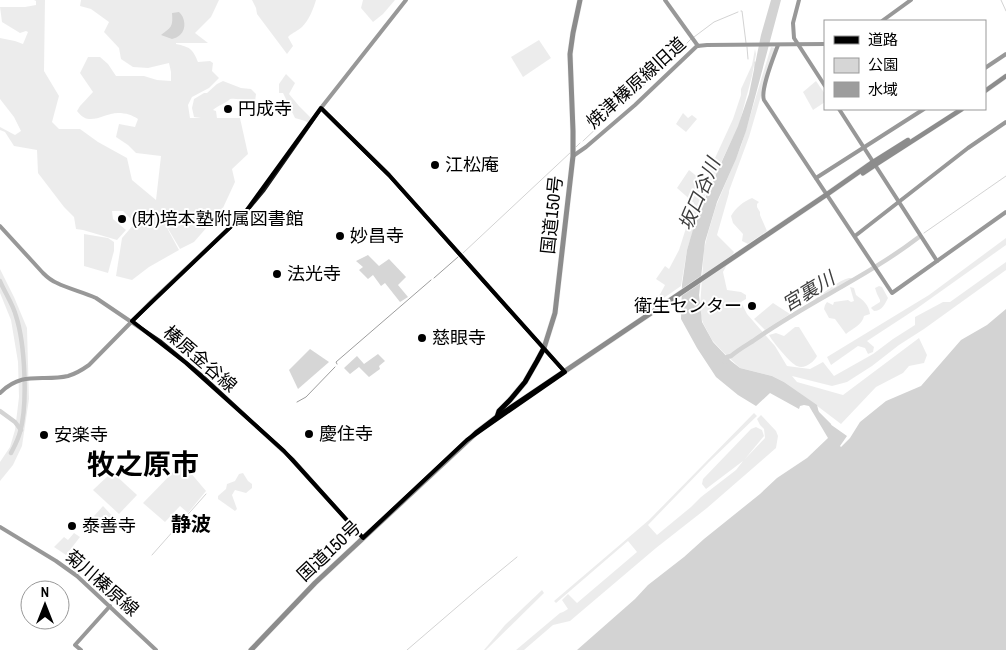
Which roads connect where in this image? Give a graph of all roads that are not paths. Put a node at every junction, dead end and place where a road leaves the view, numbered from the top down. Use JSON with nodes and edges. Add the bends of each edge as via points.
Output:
{"nodes":[{"id":1,"x":406,"y":0,"type":"edge"},
{"id":2,"x":580,"y":0,"type":"edge"},
{"id":3,"x":665,"y":0,"type":"edge"},
{"id":4,"x":799,"y":0,"type":"edge"},
{"id":5,"x":911,"y":0,"type":"edge"},
{"id":6,"x":883,"y":20,"type":"edge"},
{"id":7,"x":797,"y":44,"type":"junction"},
{"id":8,"x":824,"y":44,"type":"edge"},
{"id":9,"x":776,"y":45,"type":"junction"},
{"id":10,"x":698,"y":46,"type":"junction"},
{"id":11,"x":1006,"y":54,"type":"edge"},
{"id":12,"x":986,"y":67,"type":"edge"},
{"id":13,"x":1006,"y":78,"type":"edge"},
{"id":14,"x":824,"y":84,"type":"edge"},
{"id":15,"x":986,"y":91,"type":"edge"},
{"id":16,"x":321,"y":108,"type":"junction"},
{"id":17,"x":840,"y":110,"type":"edge"},
{"id":18,"x":922,"y":110,"type":"edge"},
{"id":19,"x":955,"y":110,"type":"edge"},
{"id":20,"x":960,"y":110,"type":"edge"},
{"id":21,"x":1006,"y":122,"type":"edge"},
{"id":22,"x":864,"y":148,"type":"junction"},
{"id":23,"x":573,"y":156,"type":"junction"},
{"id":24,"x":874,"y":164,"type":"junction"},
{"id":25,"x":816,"y":178,"type":"junction"},
{"id":26,"x":826,"y":195,"type":"junction"},
{"id":27,"x":898,"y":202,"type":"junction"},
{"id":28,"x":1006,"y":212,"type":"edge"},
{"id":29,"x":0,"y":226,"type":"edge"},
{"id":30,"x":855,"y":236,"type":"junction"},
{"id":31,"x":937,"y":261,"type":"junction"},
{"id":32,"x":132,"y":321,"type":"junction"},
{"id":33,"x":544,"y":348,"type":"junction"},
{"id":34,"x":565,"y":372,"type":"junction"},
{"id":35,"x":0,"y":393,"type":"edge"},
{"id":36,"x":497,"y":417,"type":"junction"},
{"id":37,"x":0,"y":527,"type":"edge"},
{"id":38,"x":363,"y":538,"type":"junction"},
{"id":39,"x":110,"y":606,"type":"junction"},
{"id":40,"x":81,"y":650,"type":"edge"},
{"id":41,"x":156,"y":650,"type":"edge"},
{"id":42,"x":251,"y":650,"type":"edge"}],
"edges":[{"from":1,"to":16,"type":"street"},
{"from":2,"to":23,"type":"highway","name":"国道150号","via":[[570,54]]},
{"from":3,"to":10,"type":"street"},
{"from":4,"to":7,"type":"street","via":[[792,27]]},
{"from":5,"to":6,"type":"street"},
{"from":7,"to":8,"type":"street","name":"焼津榛原線旧道"},
{"from":7,"to":9,"type":"street","name":"焼津榛原線旧道"},
{"from":7,"to":14,"type":"street"},
{"from":9,"to":10,"type":"street","name":"焼津榛原線旧道"},
{"from":9,"to":25,"type":"street","via":[[762,96]]},
{"from":10,"to":23,"type":"street","name":"焼津榛原線旧道","via":[[628,111]]},
{"from":11,"to":12,"type":"street"},
{"from":13,"to":15,"type":"main road"},
{"from":16,"to":32,"type":"street","via":[[244,214]]},
{"from":16,"to":33,"type":"street","via":[[389,175]]},
{"from":17,"to":22,"type":"street"},
{"from":18,"to":22,"type":"street"},
{"from":19,"to":24,"type":"main road"},
{"from":20,"to":24,"type":"main road"},
{"from":21,"to":27,"type":"street"},
{"from":22,"to":24,"type":"street"},
{"from":22,"to":25,"type":"street"},
{"from":23,"to":33,"type":"highway","name":"国道150号","via":[[555,313]]},
{"from":24,"to":26,"type":"highway","name":"国道150号"},
{"from":24,"to":27,"type":"street"},
{"from":25,"to":26,"type":"street"},
{"from":26,"to":30,"type":"street"},
{"from":26,"to":34,"type":"highway","name":"国道150号"},
{"from":27,"to":30,"type":"street"},
{"from":27,"to":31,"type":"street"},
{"from":28,"to":31,"type":"street"},
{"from":29,"to":32,"type":"street","name":"榛原金谷線","via":[[50,279],[85,292]]},
{"from":30,"to":31,"type":"street","via":[[892,294]]},
{"from":32,"to":35,"type":"street","via":[[82,369],[68,376],[30,378],[13,383]]},
{"from":32,"to":38,"type":"street","name":"榛原金谷線","via":[[201,375],[284,451]]},
{"from":33,"to":34,"type":"street"},
{"from":33,"to":36,"type":"highway","name":"国道150号","via":[[525,382],[499,410]]},
{"from":34,"to":36,"type":"highway","name":"国道150号"},
{"from":36,"to":38,"type":"highway","name":"国道150号","via":[[467,440]]},
{"from":37,"to":39,"type":"street","name":"菊川榛原線","via":[[77,576]]},
{"from":38,"to":42,"type":"highway","name":"国道150号"},
{"from":39,"to":40,"type":"street","via":[[75,645]]},
{"from":39,"to":41,"type":"street","name":"菊川榛原線"}]}
